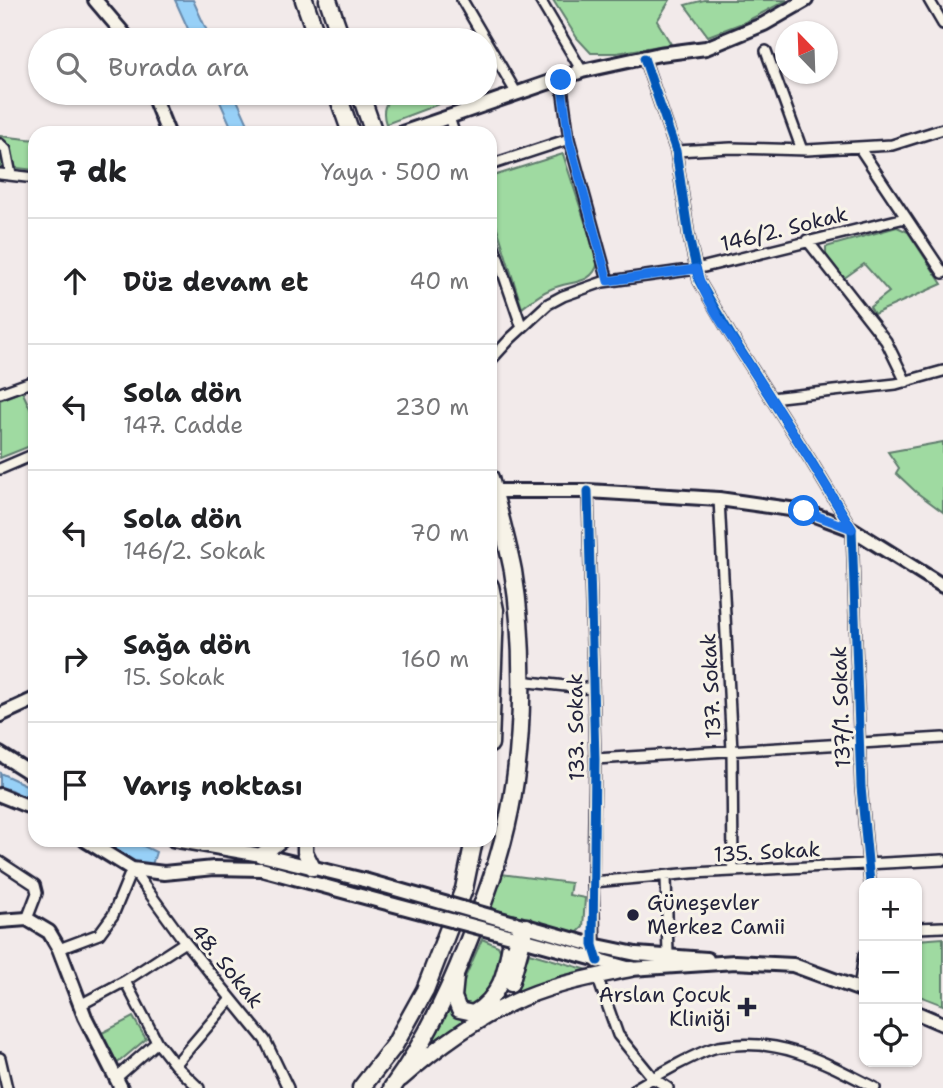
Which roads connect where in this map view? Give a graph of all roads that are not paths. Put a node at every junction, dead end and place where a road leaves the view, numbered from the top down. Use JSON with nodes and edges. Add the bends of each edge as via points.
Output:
{"nodes":[{"id":1,"x":95,"y":0,"type":"edge"},
{"id":2,"x":304,"y":0,"type":"edge"},
{"id":3,"x":330,"y":0,"type":"edge"},
{"id":4,"x":461,"y":0,"type":"edge"},
{"id":5,"x":540,"y":0,"type":"edge"},
{"id":6,"x":806,"y":0,"type":"edge"},
{"id":7,"x":929,"y":0,"type":"edge"},
{"id":8,"x":943,"y":24,"type":"edge"},
{"id":9,"x":119,"y":28,"type":"edge"},
{"id":10,"x":314,"y":28,"type":"edge"},
{"id":11,"x":338,"y":28,"type":"edge"},
{"id":12,"x":478,"y":28,"type":"edge"},
{"id":13,"x":766,"y":51,"type":"dead end"},
{"id":14,"x":644,"y":58,"type":"junction"},
{"id":15,"x":497,"y":60,"type":"edge"},
{"id":16,"x":582,"y":71,"type":"junction"},
{"id":17,"x":561,"y":80,"type":"junction"},
{"id":18,"x":517,"y":94,"type":"junction"},
{"id":19,"x":497,"y":101,"type":"edge"},
{"id":20,"x":157,"y":105,"type":"edge"},
{"id":21,"x":341,"y":105,"type":"edge"},
{"id":22,"x":364,"y":105,"type":"edge"},
{"id":23,"x":484,"y":105,"type":"edge"},
{"id":24,"x":449,"y":117,"type":"junction"},
{"id":25,"x":165,"y":126,"type":"edge"},
{"id":26,"x":349,"y":126,"type":"edge"},
{"id":27,"x":372,"y":126,"type":"edge"},
{"id":28,"x":423,"y":126,"type":"edge"},
{"id":29,"x":452,"y":126,"type":"edge"},
{"id":30,"x":943,"y":129,"type":"edge"},
{"id":31,"x":569,"y":139,"type":"junction"},
{"id":32,"x":0,"y":144,"type":"edge"},
{"id":33,"x":859,"y":147,"type":"junction"},
{"id":34,"x":802,"y":150,"type":"junction"},
{"id":35,"x":676,"y":151,"type":"junction"},
{"id":36,"x":497,"y":163,"type":"edge"},
{"id":37,"x":0,"y":174,"type":"edge"},
{"id":38,"x":11,"y":175,"type":"junction"},
{"id":39,"x":28,"y":177,"type":"edge"},
{"id":40,"x":905,"y":218,"type":"junction"},
{"id":41,"x":807,"y":240,"type":"junction"},
{"id":42,"x":497,"y":255,"type":"edge"},
{"id":43,"x":696,"y":269,"type":"junction"},
{"id":44,"x":943,"y":273,"type":"edge"},
{"id":45,"x":608,"y":281,"type":"junction"},
{"id":46,"x":522,"y":328,"type":"junction"},
{"id":47,"x":497,"y":354,"type":"edge"},
{"id":48,"x":943,"y":371,"type":"edge"},
{"id":49,"x":906,"y":382,"type":"junction"},
{"id":50,"x":28,"y":383,"type":"edge"},
{"id":51,"x":0,"y":393,"type":"edge"},
{"id":52,"x":771,"y":398,"type":"junction"},
{"id":53,"x":28,"y":457,"type":"edge"},
{"id":54,"x":0,"y":469,"type":"edge"},
{"id":55,"x":497,"y":484,"type":"edge"},
{"id":56,"x":588,"y":491,"type":"junction"},
{"id":57,"x":719,"y":499,"type":"junction"},
{"id":58,"x":497,"y":505,"type":"edge"},
{"id":59,"x":852,"y":529,"type":"junction"},
{"id":60,"x":943,"y":586,"type":"edge"},
{"id":61,"x":520,"y":681,"type":"junction"},
{"id":62,"x":593,"y":689,"type":"junction"},
{"id":63,"x":28,"y":702,"type":"edge"},
{"id":64,"x":0,"y":715,"type":"edge"},
{"id":65,"x":943,"y":738,"type":"edge"},
{"id":66,"x":859,"y":742,"type":"junction"},
{"id":67,"x":732,"y":750,"type":"junction"},
{"id":68,"x":1,"y":756,"type":"edge"},
{"id":69,"x":596,"y":760,"type":"junction"},
{"id":70,"x":28,"y":772,"type":"edge"},
{"id":71,"x":0,"y":795,"type":"edge"},
{"id":72,"x":28,"y":806,"type":"edge"},
{"id":73,"x":96,"y":847,"type":"edge"},
{"id":74,"x":215,"y":847,"type":"edge"},
{"id":75,"x":272,"y":847,"type":"edge"},
{"id":76,"x":305,"y":847,"type":"edge"},
{"id":77,"x":473,"y":847,"type":"edge"},
{"id":78,"x":261,"y":855,"type":"junction"},
{"id":79,"x":943,"y":860,"type":"edge"},
{"id":80,"x":0,"y":862,"type":"edge"},
{"id":81,"x":869,"y":864,"type":"junction"},
{"id":82,"x":313,"y":868,"type":"junction"},
{"id":83,"x":132,"y":869,"type":"junction"},
{"id":84,"x":733,"y":871,"type":"junction"},
{"id":85,"x":666,"y":876,"type":"junction"},
{"id":86,"x":870,"y":878,"type":"edge"},
{"id":87,"x":593,"y":883,"type":"junction"},
{"id":88,"x":27,"y":919,"type":"junction"},
{"id":89,"x":0,"y":921,"type":"edge"},
{"id":90,"x":943,"y":927,"type":"edge"},
{"id":91,"x":922,"y":928,"type":"edge"},
{"id":92,"x":519,"y":931,"type":"junction"},
{"id":93,"x":185,"y":942,"type":"junction"},
{"id":94,"x":593,"y":945,"type":"junction"},
{"id":95,"x":59,"y":949,"type":"junction"},
{"id":96,"x":668,"y":955,"type":"junction"},
{"id":97,"x":598,"y":961,"type":"junction"},
{"id":98,"x":735,"y":962,"type":"junction"},
{"id":99,"x":631,"y":969,"type":"junction"},
{"id":100,"x":457,"y":970,"type":"junction"},
{"id":101,"x":597,"y":976,"type":"junction"},
{"id":102,"x":125,"y":981,"type":"junction"},
{"id":103,"x":859,"y":989,"type":"edge"},
{"id":104,"x":231,"y":999,"type":"junction"},
{"id":105,"x":80,"y":1005,"type":"junction"},
{"id":106,"x":501,"y":1008,"type":"junction"},
{"id":107,"x":922,"y":1015,"type":"edge"},
{"id":108,"x":943,"y":1024,"type":"edge"},
{"id":109,"x":157,"y":1042,"type":"junction"},
{"id":110,"x":0,"y":1058,"type":"edge"},
{"id":111,"x":175,"y":1065,"type":"junction"},
{"id":112,"x":3,"y":1077,"type":"edge"},
{"id":113,"x":653,"y":1078,"type":"junction"},
{"id":114,"x":118,"y":1083,"type":"edge"},
{"id":115,"x":399,"y":1085,"type":"edge"},
{"id":116,"x":7,"y":1088,"type":"edge"},
{"id":117,"x":198,"y":1088,"type":"edge"},
{"id":118,"x":288,"y":1088,"type":"edge"},
{"id":119,"x":361,"y":1088,"type":"edge"},
{"id":120,"x":636,"y":1088,"type":"edge"},
{"id":121,"x":668,"y":1088,"type":"edge"},
{"id":122,"x":875,"y":1088,"type":"edge"}],
"edges":[{"from":1,"to":9,"type":"main road"},
{"from":2,"to":10,"type":"highway"},
{"from":3,"to":11,"type":"highway"},
{"from":4,"to":12,"type":"street"},
{"from":5,"to":16,"type":"street"},
{"from":6,"to":14,"type":"main road","via":[[706,48]]},
{"from":7,"to":8,"type":"street"},
{"from":13,"to":34,"type":"street"},
{"from":14,"to":16,"type":"main road"},
{"from":14,"to":35,"type":"street"},
{"from":15,"to":18,"type":"street"},
{"from":16,"to":17,"type":"main road"},
{"from":17,"to":18,"type":"main road"},
{"from":17,"to":31,"type":"street"},
{"from":18,"to":19,"type":"main road"},
{"from":20,"to":25,"type":"main road"},
{"from":21,"to":26,"type":"highway"},
{"from":22,"to":27,"type":"highway"},
{"from":23,"to":24,"type":"main road"},
{"from":24,"to":28,"type":"main road"},
{"from":24,"to":29,"type":"street"},
{"from":30,"to":33,"type":"street","via":[[892,145]]},
{"from":31,"to":36,"type":"street"},
{"from":31,"to":45,"type":"street"},
{"from":32,"to":38,"type":"street","via":[[6,150]]},
{"from":33,"to":34,"type":"street"},
{"from":33,"to":40,"type":"street"},
{"from":34,"to":35,"type":"street"},
{"from":35,"to":43,"type":"street"},
{"from":37,"to":38,"type":"street"},
{"from":38,"to":39,"type":"street"},
{"from":40,"to":41,"type":"street","name":"146/2. Sokak"},
{"from":40,"to":44,"type":"street"},
{"from":41,"to":43,"type":"street","name":"146/2. Sokak"},
{"from":41,"to":49,"type":"street","via":[[886,341]]},
{"from":42,"to":46,"type":"street"},
{"from":43,"to":45,"type":"street","name":"146/2. Sokak"},
{"from":43,"to":52,"type":"street","via":[[726,328]]},
{"from":45,"to":46,"type":"street","name":"146/2. Sokak","via":[[548,304]]},
{"from":46,"to":47,"type":"street","name":"146/2. Sokak"},
{"from":48,"to":49,"type":"street"},
{"from":49,"to":52,"type":"street"},
{"from":50,"to":51,"type":"street"},
{"from":52,"to":59,"type":"street"},
{"from":53,"to":54,"type":"street"},
{"from":55,"to":56,"type":"main road"},
{"from":56,"to":57,"type":"main road"},
{"from":56,"to":62,"type":"street","name":"133. Sokak"},
{"from":57,"to":59,"type":"main road","via":[[804,511]]},
{"from":57,"to":67,"type":"street","name":"137. Sokak"},
{"from":58,"to":61,"type":"highway","via":[[513,572]]},
{"from":59,"to":60,"type":"main road"},
{"from":59,"to":66,"type":"street","name":"137/1. Sokak"},
{"from":61,"to":62,"type":"street"},
{"from":61,"to":100,"type":"highway","via":[[510,809],[485,900]]},
{"from":62,"to":69,"type":"street","name":"133. Sokak"},
{"from":63,"to":64,"type":"main road"},
{"from":65,"to":66,"type":"street"},
{"from":66,"to":67,"type":"street"},
{"from":66,"to":81,"type":"street","name":"137/1. Sokak"},
{"from":67,"to":69,"type":"street"},
{"from":67,"to":84,"type":"street","name":"137. Sokak"},
{"from":68,"to":70,"type":"main road"},
{"from":69,"to":87,"type":"street","name":"133. Sokak"},
{"from":71,"to":72,"type":"main road"},
{"from":73,"to":83,"type":"main road"},
{"from":74,"to":78,"type":"main road"},
{"from":75,"to":78,"type":"main road"},
{"from":76,"to":82,"type":"main road"},
{"from":77,"to":119,"type":"highway","via":[[464,889],[425,990],[394,1046]]},
{"from":78,"to":82,"type":"main road"},
{"from":79,"to":81,"type":"street","name":"135. Sokak"},
{"from":80,"to":88,"type":"street","via":[[35,885],[37,893]]},
{"from":81,"to":84,"type":"street","name":"135. Sokak"},
{"from":81,"to":86,"type":"street","name":"137/1. Sokak"},
{"from":82,"to":92,"type":"main road","bridge":true},
{"from":83,"to":92,"type":"main road","bridge":true,"via":[[164,873],[261,869]]},
{"from":83,"to":93,"type":"street","name":"48. Sokak"},
{"from":83,"to":95,"type":"street","via":[[113,915],[99,934]]},
{"from":84,"to":85,"type":"street","name":"135. Sokak"},
{"from":85,"to":87,"type":"street","name":"135. Sokak"},
{"from":85,"to":96,"type":"street"},
{"from":87,"to":94,"type":"street","name":"133. Sokak"},
{"from":88,"to":89,"type":"main road"},
{"from":88,"to":95,"type":"main road","via":[[49,932]]},
{"from":90,"to":91,"type":"street"},
{"from":92,"to":94,"type":"main road"},
{"from":92,"to":97,"type":"main road"},
{"from":92,"to":100,"type":"main road","via":[[499,990],[473,1013],[456,1006]]},
{"from":92,"to":106,"type":"main road","via":[[511,983]]},
{"from":93,"to":102,"type":"street"},
{"from":93,"to":104,"type":"street","name":"48. Sokak"},
{"from":94,"to":96,"type":"main road"},
{"from":94,"to":97,"type":"street","name":"133. Sokak"},
{"from":95,"to":105,"type":"main road"},
{"from":96,"to":98,"type":"main road"},
{"from":97,"to":99,"type":"main road"},
{"from":98,"to":99,"type":"main road"},
{"from":98,"to":103,"type":"main road","via":[[793,965]]},
{"from":99,"to":101,"type":"main road"},
{"from":100,"to":115,"type":"highway"},
{"from":101,"to":106,"type":"main road","via":[[549,988]]},
{"from":101,"to":113,"type":"street","via":[[618,1035]]},
{"from":102,"to":105,"type":"street"},
{"from":102,"to":109,"type":"street"},
{"from":104,"to":111,"type":"street"},
{"from":104,"to":118,"type":"street","name":"48. Sokak","via":[[265,1040]]},
{"from":105,"to":114,"type":"main road"},
{"from":106,"to":115,"type":"main road","via":[[448,1041]]},
{"from":107,"to":108,"type":"main road"},
{"from":109,"to":111,"type":"street"},
{"from":109,"to":114,"type":"street"},
{"from":110,"to":112,"type":"street"},
{"from":111,"to":117,"type":"street"},
{"from":112,"to":116,"type":"street"},
{"from":113,"to":120,"type":"street"},
{"from":113,"to":121,"type":"street"},
{"from":113,"to":122,"type":"street","via":[[715,1048],[763,1043],[819,1059]]}]}
